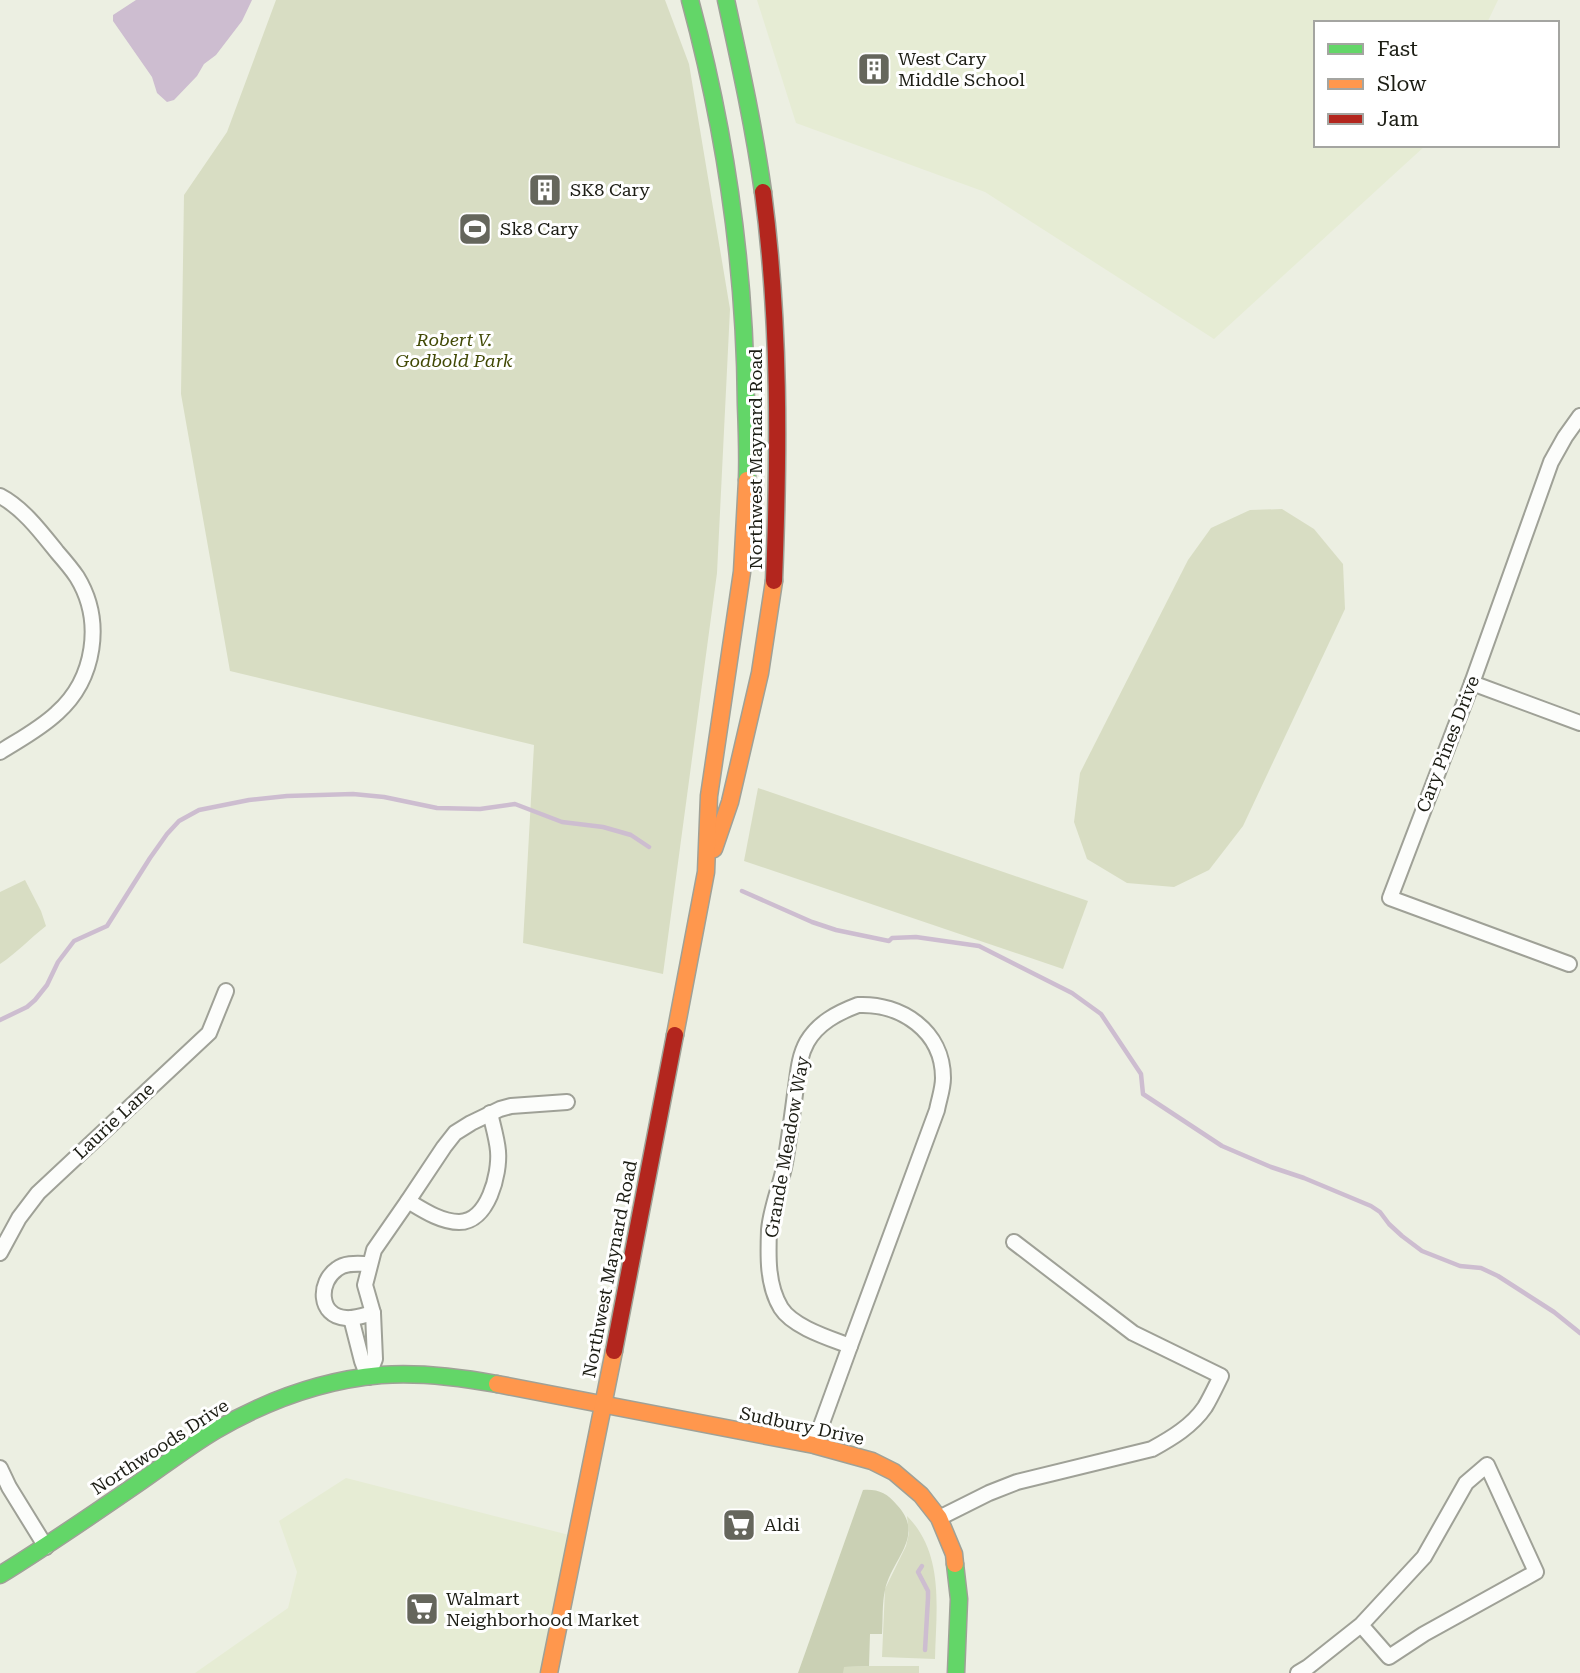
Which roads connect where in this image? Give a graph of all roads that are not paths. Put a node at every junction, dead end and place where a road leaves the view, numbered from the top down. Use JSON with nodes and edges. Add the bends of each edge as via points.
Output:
{"nodes":[{"id":1,"x":690,"y":0,"type":"edge"},
{"id":2,"x":726,"y":0,"type":"edge"},
{"id":3,"x":718,"y":38,"type":"junction"},
{"id":4,"x":1580,"y":416,"type":"edge"},
{"id":5,"x":0,"y":496,"type":"edge"},
{"id":6,"x":1472,"y":683,"type":"junction"},
{"id":7,"x":1580,"y":723,"type":"edge"},
{"id":8,"x":0,"y":752,"type":"edge"},
{"id":9,"x":706,"y":872,"type":"junction"},
{"id":10,"x":1569,"y":964,"type":"dead end"},
{"id":11,"x":226,"y":991,"type":"dead end"},
{"id":12,"x":567,"y":1102,"type":"dead end"},
{"id":13,"x":490,"y":1113,"type":"junction"},
{"id":14,"x":408,"y":1201,"type":"junction"},
{"id":15,"x":1014,"y":1242,"type":"dead end"},
{"id":16,"x":0,"y":1252,"type":"edge"},
{"id":17,"x":369,"y":1264,"type":"junction"},
{"id":18,"x":373,"y":1313,"type":"junction"},
{"id":19,"x":351,"y":1318,"type":"junction"},
{"id":20,"x":850,"y":1346,"type":"junction"},
{"id":21,"x":368,"y":1377,"type":"junction"},
{"id":22,"x":604,"y":1405,"type":"junction"},
{"id":23,"x":814,"y":1446,"type":"junction"},
{"id":24,"x":0,"y":1468,"type":"edge"},
{"id":25,"x":939,"y":1518,"type":"junction"},
{"id":26,"x":46,"y":1547,"type":"junction"},
{"id":27,"x":0,"y":1575,"type":"edge"},
{"id":28,"x":1361,"y":1625,"type":"junction"},
{"id":29,"x":549,"y":1673,"type":"edge"},
{"id":30,"x":956,"y":1673,"type":"edge"},
{"id":31,"x":1298,"y":1673,"type":"edge"}],
"edges":[{"from":1,"to":3,"type":"main road","name":"Northwest Maynard Road"},
{"from":2,"to":3,"type":"main road","name":"Northwest Maynard Road"},
{"from":3,"to":9,"type":"main road","name":"Northwest Maynard Road","via":[[740,267],[747,473],[742,572],[709,796]]},
{"from":3,"to":9,"type":"main road","name":"Northwest Maynard Road","via":[[745,84],[756,142],[770,246],[779,417],[774,584],[760,673],[730,802]]},
{"from":4,"to":6,"type":"street","name":"Cary Pines Drive","via":[[1551,462]]},
{"from":5,"to":8,"type":"street","via":[[19,509],[76,576],[85,592],[93,640],[87,668],[69,701]]},
{"from":6,"to":7,"type":"street"},
{"from":6,"to":10,"type":"street","name":"Cary Pines Drive","via":[[1390,898]]},
{"from":9,"to":22,"type":"main road","name":"Northwest Maynard Road"},
{"from":11,"to":16,"type":"street","name":"Laurie Lane","via":[[209,1032],[38,1193]]},
{"from":12,"to":13,"type":"street","via":[[511,1106]]},
{"from":13,"to":14,"type":"street","via":[[455,1133]]},
{"from":13,"to":14,"type":"street","via":[[499,1153],[484,1208],[460,1222],[444,1220]]},
{"from":14,"to":17,"type":"street"},
{"from":15,"to":25,"type":"street","via":[[1133,1333],[1221,1376],[1194,1420],[1152,1449],[1017,1482]]},
{"from":17,"to":18,"type":"street","via":[[365,1284]]},
{"from":17,"to":19,"type":"street","via":[[335,1269],[325,1287],[325,1306],[333,1314]]},
{"from":18,"to":19,"type":"street"},
{"from":18,"to":21,"type":"street","via":[[375,1359]]},
{"from":19,"to":21,"type":"street"},
{"from":20,"to":20,"type":"street","name":"Grande Meadow Way","via":[[937,1110],[943,1077],[936,1048],[919,1024],[885,1007],[870,1005],[833,1016],[807,1042],[769,1228],[769,1271],[782,1310],[801,1325]]},
{"from":20,"to":23,"type":"street","name":"Grande Meadow Way"},
{"from":21,"to":22,"type":"main road","name":"Northwoods Drive","via":[[464,1378]]},
{"from":21,"to":26,"type":"main road","name":"Northwoods Drive","via":[[276,1400],[233,1420]]},
{"from":22,"to":23,"type":"main road","name":"Sudbury Drive"},
{"from":22,"to":29,"type":"main road","name":"Northwest Maynard Road"},
{"from":23,"to":25,"type":"main road","name":"Sudbury Drive","via":[[872,1461],[894,1472]]},
{"from":24,"to":26,"type":"street"},
{"from":25,"to":30,"type":"main road","name":"Sudbury Drive","via":[[954,1554],[957,1576]]},
{"from":26,"to":27,"type":"main road","name":"Northwoods Drive"},
{"from":28,"to":28,"type":"street","via":[[1424,1557],[1466,1483],[1487,1465],[1536,1572],[1389,1657]]},
{"from":28,"to":31,"type":"street"}]}
